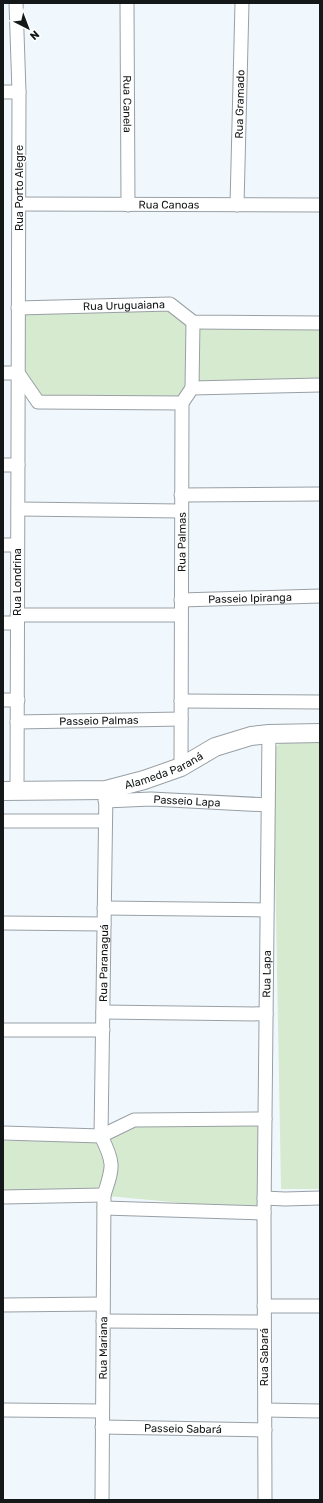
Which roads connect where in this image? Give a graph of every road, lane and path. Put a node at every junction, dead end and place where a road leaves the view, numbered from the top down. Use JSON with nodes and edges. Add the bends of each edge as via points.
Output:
{"nodes":[{"id":1,"x":16,"y":3,"type":"edge"},
{"id":2,"x":127,"y":3,"type":"edge"},
{"id":3,"x":242,"y":3,"type":"edge"},
{"id":4,"x":3,"y":92,"type":"edge"},
{"id":5,"x":19,"y":92,"type":"junction"},
{"id":6,"x":19,"y":204,"type":"junction"},
{"id":7,"x":128,"y":205,"type":"junction"},
{"id":8,"x":237,"y":205,"type":"junction"},
{"id":9,"x":320,"y":206,"type":"edge"},
{"id":10,"x":18,"y":308,"type":"junction"},
{"id":11,"x":193,"y":322,"type":"junction"},
{"id":12,"x":320,"y":323,"type":"edge"},
{"id":13,"x":3,"y":373,"type":"edge"},
{"id":14,"x":18,"y":373,"type":"junction"},
{"id":15,"x":320,"y":385,"type":"edge"},
{"id":16,"x":192,"y":388,"type":"junction"},
{"id":17,"x":182,"y":403,"type":"junction"},
{"id":18,"x":3,"y":465,"type":"edge"},
{"id":19,"x":18,"y":465,"type":"junction"},
{"id":20,"x":320,"y":494,"type":"edge"},
{"id":21,"x":181,"y":495,"type":"junction"},
{"id":22,"x":18,"y":509,"type":"junction"},
{"id":23,"x":181,"y":511,"type":"junction"},
{"id":24,"x":3,"y":545,"type":"edge"},
{"id":25,"x":17,"y":545,"type":"junction"},
{"id":26,"x":320,"y":596,"type":"edge"},
{"id":27,"x":181,"y":600,"type":"junction"},
{"id":28,"x":181,"y":616,"type":"junction"},
{"id":29,"x":17,"y":619,"type":"junction"},
{"id":30,"x":3,"y":623,"type":"edge"},
{"id":31,"x":3,"y":700,"type":"edge"},
{"id":32,"x":18,"y":700,"type":"junction"},
{"id":33,"x":181,"y":701,"type":"junction"},
{"id":34,"x":320,"y":702,"type":"edge"},
{"id":35,"x":181,"y":718,"type":"junction"},
{"id":36,"x":17,"y":722,"type":"junction"},
{"id":37,"x":320,"y":733,"type":"edge"},
{"id":38,"x":269,"y":734,"type":"junction"},
{"id":39,"x":181,"y":767,"type":"junction"},
{"id":40,"x":10,"y":791,"type":"edge"},
{"id":41,"x":106,"y":795,"type":"junction"},
{"id":42,"x":268,"y":805,"type":"junction"},
{"id":43,"x":3,"y":821,"type":"edge"},
{"id":44,"x":105,"y":821,"type":"junction"},
{"id":45,"x":104,"y":908,"type":"junction"},
{"id":46,"x":267,"y":910,"type":"junction"},
{"id":47,"x":3,"y":924,"type":"edge"},
{"id":48,"x":104,"y":924,"type":"junction"},
{"id":49,"x":103,"y":1012,"type":"junction"},
{"id":50,"x":266,"y":1014,"type":"junction"},
{"id":51,"x":3,"y":1030,"type":"edge"},
{"id":52,"x":103,"y":1030,"type":"junction"},
{"id":53,"x":265,"y":1119,"type":"junction"},
{"id":54,"x":3,"y":1133,"type":"edge"},
{"id":55,"x":101,"y":1136,"type":"junction"},
{"id":56,"x":3,"y":1197,"type":"edge"},
{"id":57,"x":264,"y":1198,"type":"junction"},
{"id":58,"x":320,"y":1198,"type":"edge"},
{"id":59,"x":104,"y":1202,"type":"junction"},
{"id":60,"x":264,"y":1213,"type":"junction"},
{"id":61,"x":103,"y":1304,"type":"junction"},
{"id":62,"x":3,"y":1305,"type":"edge"},
{"id":63,"x":264,"y":1306,"type":"junction"},
{"id":64,"x":320,"y":1306,"type":"edge"},
{"id":65,"x":103,"y":1321,"type":"junction"},
{"id":66,"x":264,"y":1322,"type":"junction"},
{"id":67,"x":3,"y":1410,"type":"edge"},
{"id":68,"x":102,"y":1410,"type":"junction"},
{"id":69,"x":265,"y":1410,"type":"junction"},
{"id":70,"x":320,"y":1411,"type":"edge"},
{"id":71,"x":102,"y":1426,"type":"junction"},
{"id":72,"x":265,"y":1430,"type":"junction"},
{"id":73,"x":102,"y":1500,"type":"edge"},
{"id":74,"x":265,"y":1500,"type":"edge"}],
"edges":[{"from":1,"to":5,"type":"street","name":"Rua Porto Alegre"},
{"from":2,"to":7,"type":"street","name":"Rua Canela"},
{"from":3,"to":8,"type":"street","name":"Rua Gramado"},
{"from":4,"to":5,"type":"street"},
{"from":5,"to":6,"type":"street","name":"Rua Porto Alegre"},
{"from":6,"to":7,"type":"street","name":"Rua Canoas"},
{"from":6,"to":10,"type":"street","name":"Rua Porto Alegre"},
{"from":7,"to":8,"type":"street","name":"Rua Canoas"},
{"from":8,"to":9,"type":"street","name":"Rua Canoas"},
{"from":10,"to":11,"type":"street","name":"Rua Uruguaiana","via":[[170,304]]},
{"from":10,"to":14,"type":"street","name":"Rua Porto Alegre"},
{"from":11,"to":12,"type":"street"},
{"from":11,"to":16,"type":"street"},
{"from":13,"to":14,"type":"street"},
{"from":14,"to":17,"type":"street","via":[[38,402]]},
{"from":14,"to":19,"type":"street","name":"Rua Londrina"},
{"from":15,"to":16,"type":"street"},
{"from":16,"to":17,"type":"street"},
{"from":17,"to":21,"type":"street","name":"Rua Palmas"},
{"from":18,"to":19,"type":"street"},
{"from":19,"to":22,"type":"street","name":"Rua Londrina"},
{"from":20,"to":21,"type":"street"},
{"from":21,"to":23,"type":"street","name":"Rua Palmas"},
{"from":22,"to":23,"type":"street"},
{"from":22,"to":25,"type":"street","name":"Rua Londrina"},
{"from":23,"to":27,"type":"street","name":"Rua Palmas"},
{"from":24,"to":25,"type":"street"},
{"from":25,"to":29,"type":"street","name":"Rua Londrina"},
{"from":26,"to":27,"type":"street","name":"Passeio Ipiranga"},
{"from":27,"to":28,"type":"street","name":"Rua Palmas"},
{"from":28,"to":29,"type":"street"},
{"from":28,"to":33,"type":"street","name":"Rua Palmas"},
{"from":29,"to":30,"type":"street"},
{"from":29,"to":32,"type":"street","name":"Rua Londrina"},
{"from":31,"to":32,"type":"street"},
{"from":32,"to":36,"type":"street","name":"Rua Londrina"},
{"from":33,"to":34,"type":"street"},
{"from":33,"to":35,"type":"street","name":"Rua Palmas"},
{"from":35,"to":36,"type":"street","name":"Passeio Palmas"},
{"from":35,"to":39,"type":"street","name":"Rua Palmas"},
{"from":36,"to":40,"type":"street","name":"Rua Londrina"},
{"from":37,"to":38,"type":"street","name":"Alameda Paraná"},
{"from":38,"to":39,"type":"street","name":"Alameda Paraná","via":[[251,736],[215,747]]},
{"from":38,"to":42,"type":"street","name":"Rua Lapa"},
{"from":39,"to":41,"type":"street","name":"Alameda Paraná"},
{"from":40,"to":41,"type":"street","name":"Alameda Paraná"},
{"from":41,"to":42,"type":"street","name":"Passeio Lapa"},
{"from":41,"to":44,"type":"street","name":"Rua Paranaguá"},
{"from":42,"to":46,"type":"street","name":"Rua Lapa"},
{"from":43,"to":44,"type":"street"},
{"from":44,"to":45,"type":"street","name":"Rua Paranaguá"},
{"from":45,"to":46,"type":"street"},
{"from":45,"to":48,"type":"street","name":"Rua Paranaguá"},
{"from":46,"to":50,"type":"street","name":"Rua Lapa"},
{"from":47,"to":48,"type":"street"},
{"from":48,"to":49,"type":"street","name":"Rua Paranaguá"},
{"from":49,"to":50,"type":"street"},
{"from":49,"to":52,"type":"street","name":"Rua Paranaguá"},
{"from":50,"to":53,"type":"street","name":"Rua Lapa"},
{"from":51,"to":52,"type":"street"},
{"from":52,"to":55,"type":"street","name":"Rua Paranaguá"},
{"from":53,"to":55,"type":"street","via":[[134,1120]]},
{"from":53,"to":57,"type":"street","name":"Rua Lapa"},
{"from":54,"to":55,"type":"street"},
{"from":55,"to":59,"type":"street","name":"Rua Mariana","via":[[109,1151],[112,1166]]},
{"from":56,"to":59,"type":"street"},
{"from":57,"to":58,"type":"street"},
{"from":57,"to":60,"type":"street","name":"Rua Lapa"},
{"from":59,"to":60,"type":"street"},
{"from":59,"to":61,"type":"street","name":"Rua Mariana"},
{"from":60,"to":63,"type":"street","name":"Rua Sabará"},
{"from":61,"to":62,"type":"street"},
{"from":61,"to":65,"type":"street","name":"Rua Mariana"},
{"from":63,"to":64,"type":"street"},
{"from":63,"to":66,"type":"street","name":"Rua Sabará"},
{"from":65,"to":66,"type":"street"},
{"from":65,"to":68,"type":"street","name":"Rua Mariana"},
{"from":66,"to":69,"type":"street","name":"Rua Sabará"},
{"from":67,"to":68,"type":"street"},
{"from":68,"to":71,"type":"street","name":"Rua Mariana"},
{"from":69,"to":70,"type":"street"},
{"from":69,"to":72,"type":"street","name":"Rua Sabará"},
{"from":71,"to":72,"type":"street","name":"Passeio Sabará"},
{"from":71,"to":73,"type":"street","name":"Rua Mariana"},
{"from":72,"to":74,"type":"street","name":"Rua Sabará"}]}
